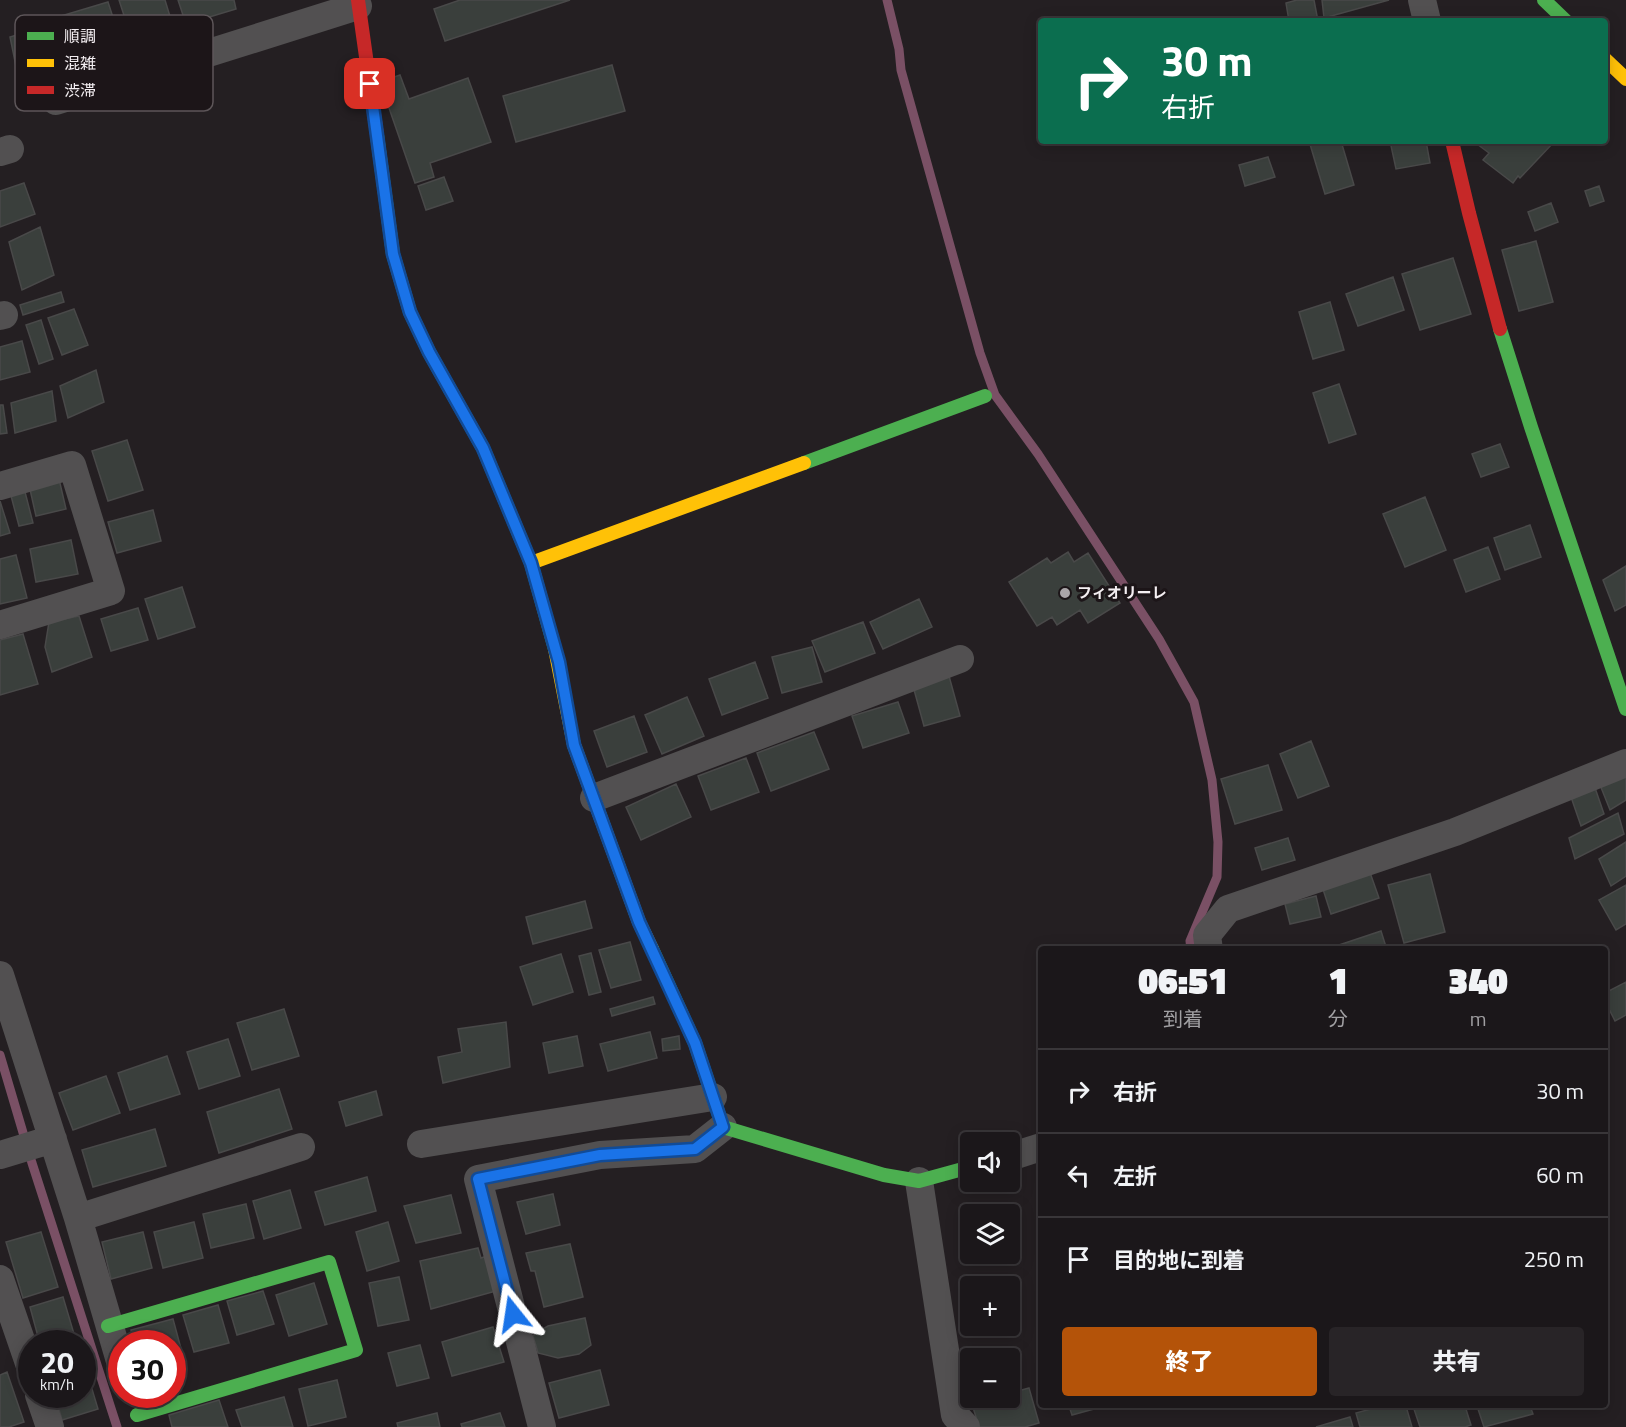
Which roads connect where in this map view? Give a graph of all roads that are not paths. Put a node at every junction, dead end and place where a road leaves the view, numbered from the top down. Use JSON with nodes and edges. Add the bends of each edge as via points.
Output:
{"nodes":[{"id":1,"x":1422,"y":0,"type":"edge"},
{"id":2,"x":1544,"y":0,"type":"edge"},
{"id":3,"x":358,"y":3,"type":"edge"},
{"id":4,"x":1426,"y":18,"type":"edge"},
{"id":5,"x":1563,"y":18,"type":"edge"},
{"id":6,"x":213,"y":50,"type":"edge"},
{"id":7,"x":1608,"y":62,"type":"edge"},
{"id":8,"x":1626,"y":79,"type":"edge"},
{"id":9,"x":1453,"y":144,"type":"edge"},
{"id":10,"x":985,"y":396,"type":"dead end"},
{"id":11,"x":0,"y":486,"type":"edge"},
{"id":12,"x":531,"y":563,"type":"junction"},
{"id":13,"x":0,"y":625,"type":"edge"},
{"id":14,"x":960,"y":660,"type":"dead end"},
{"id":15,"x":1626,"y":709,"type":"edge"},
{"id":16,"x":1626,"y":763,"type":"edge"},
{"id":17,"x":594,"y":798,"type":"junction"},
{"id":18,"x":1208,"y":946,"type":"edge"},
{"id":19,"x":0,"y":975,"type":"edge"},
{"id":20,"x":714,"y":1097,"type":"junction"},
{"id":21,"x":723,"y":1127,"type":"junction"},
{"id":22,"x":53,"y":1139,"type":"junction"},
{"id":23,"x":420,"y":1144,"type":"dead end"},
{"id":24,"x":301,"y":1147,"type":"dead end"},
{"id":25,"x":1038,"y":1148,"type":"edge"},
{"id":26,"x":1020,"y":1154,"type":"edge"},
{"id":27,"x":0,"y":1155,"type":"edge"},
{"id":28,"x":960,"y":1170,"type":"edge"},
{"id":29,"x":920,"y":1181,"type":"junction"},
{"id":30,"x":78,"y":1218,"type":"junction"},
{"id":31,"x":0,"y":1279,"type":"edge"},
{"id":32,"x":108,"y":1326,"type":"junction"},
{"id":33,"x":109,"y":1330,"type":"edge"},
{"id":34,"x":18,"y":1331,"type":"edge"},
{"id":35,"x":43,"y":1408,"type":"edge"},
{"id":36,"x":136,"y":1412,"type":"edge"},
{"id":37,"x":50,"y":1427,"type":"edge"},
{"id":38,"x":542,"y":1427,"type":"edge"},
{"id":39,"x":966,"y":1427,"type":"edge"}],
"edges":[{"from":1,"to":4,"type":"street"},
{"from":2,"to":5,"type":"street"},
{"from":3,"to":6,"type":"street"},
{"from":3,"to":12,"type":"street","via":[[393,254],[407,302],[429,352],[483,448]]},
{"from":7,"to":8,"type":"street"},
{"from":9,"to":15,"type":"street","via":[[1511,368]]},
{"from":10,"to":12,"type":"street"},
{"from":11,"to":13,"type":"street","via":[[72,465],[111,591]]},
{"from":12,"to":17,"type":"street","via":[[559,662],[574,745]]},
{"from":14,"to":17,"type":"street"},
{"from":16,"to":18,"type":"street","via":[[1455,832],[1228,909],[1207,935]]},
{"from":17,"to":20,"type":"street","via":[[639,922],[695,1043]]},
{"from":19,"to":22,"type":"street"},
{"from":20,"to":21,"type":"street"},
{"from":20,"to":23,"type":"street"},
{"from":21,"to":29,"type":"street","via":[[884,1175]]},
{"from":21,"to":38,"type":"street","via":[[695,1149],[600,1155],[478,1179]]},
{"from":22,"to":27,"type":"street"},
{"from":22,"to":30,"type":"street"},
{"from":24,"to":30,"type":"street"},
{"from":25,"to":26,"type":"street"},
{"from":28,"to":29,"type":"street"},
{"from":29,"to":39,"type":"street","via":[[955,1415]]},
{"from":30,"to":32,"type":"street"},
{"from":31,"to":34,"type":"street"},
{"from":32,"to":33,"type":"street"},
{"from":32,"to":36,"type":"street","via":[[328,1262],[356,1350]]},
{"from":35,"to":37,"type":"street"}]}
